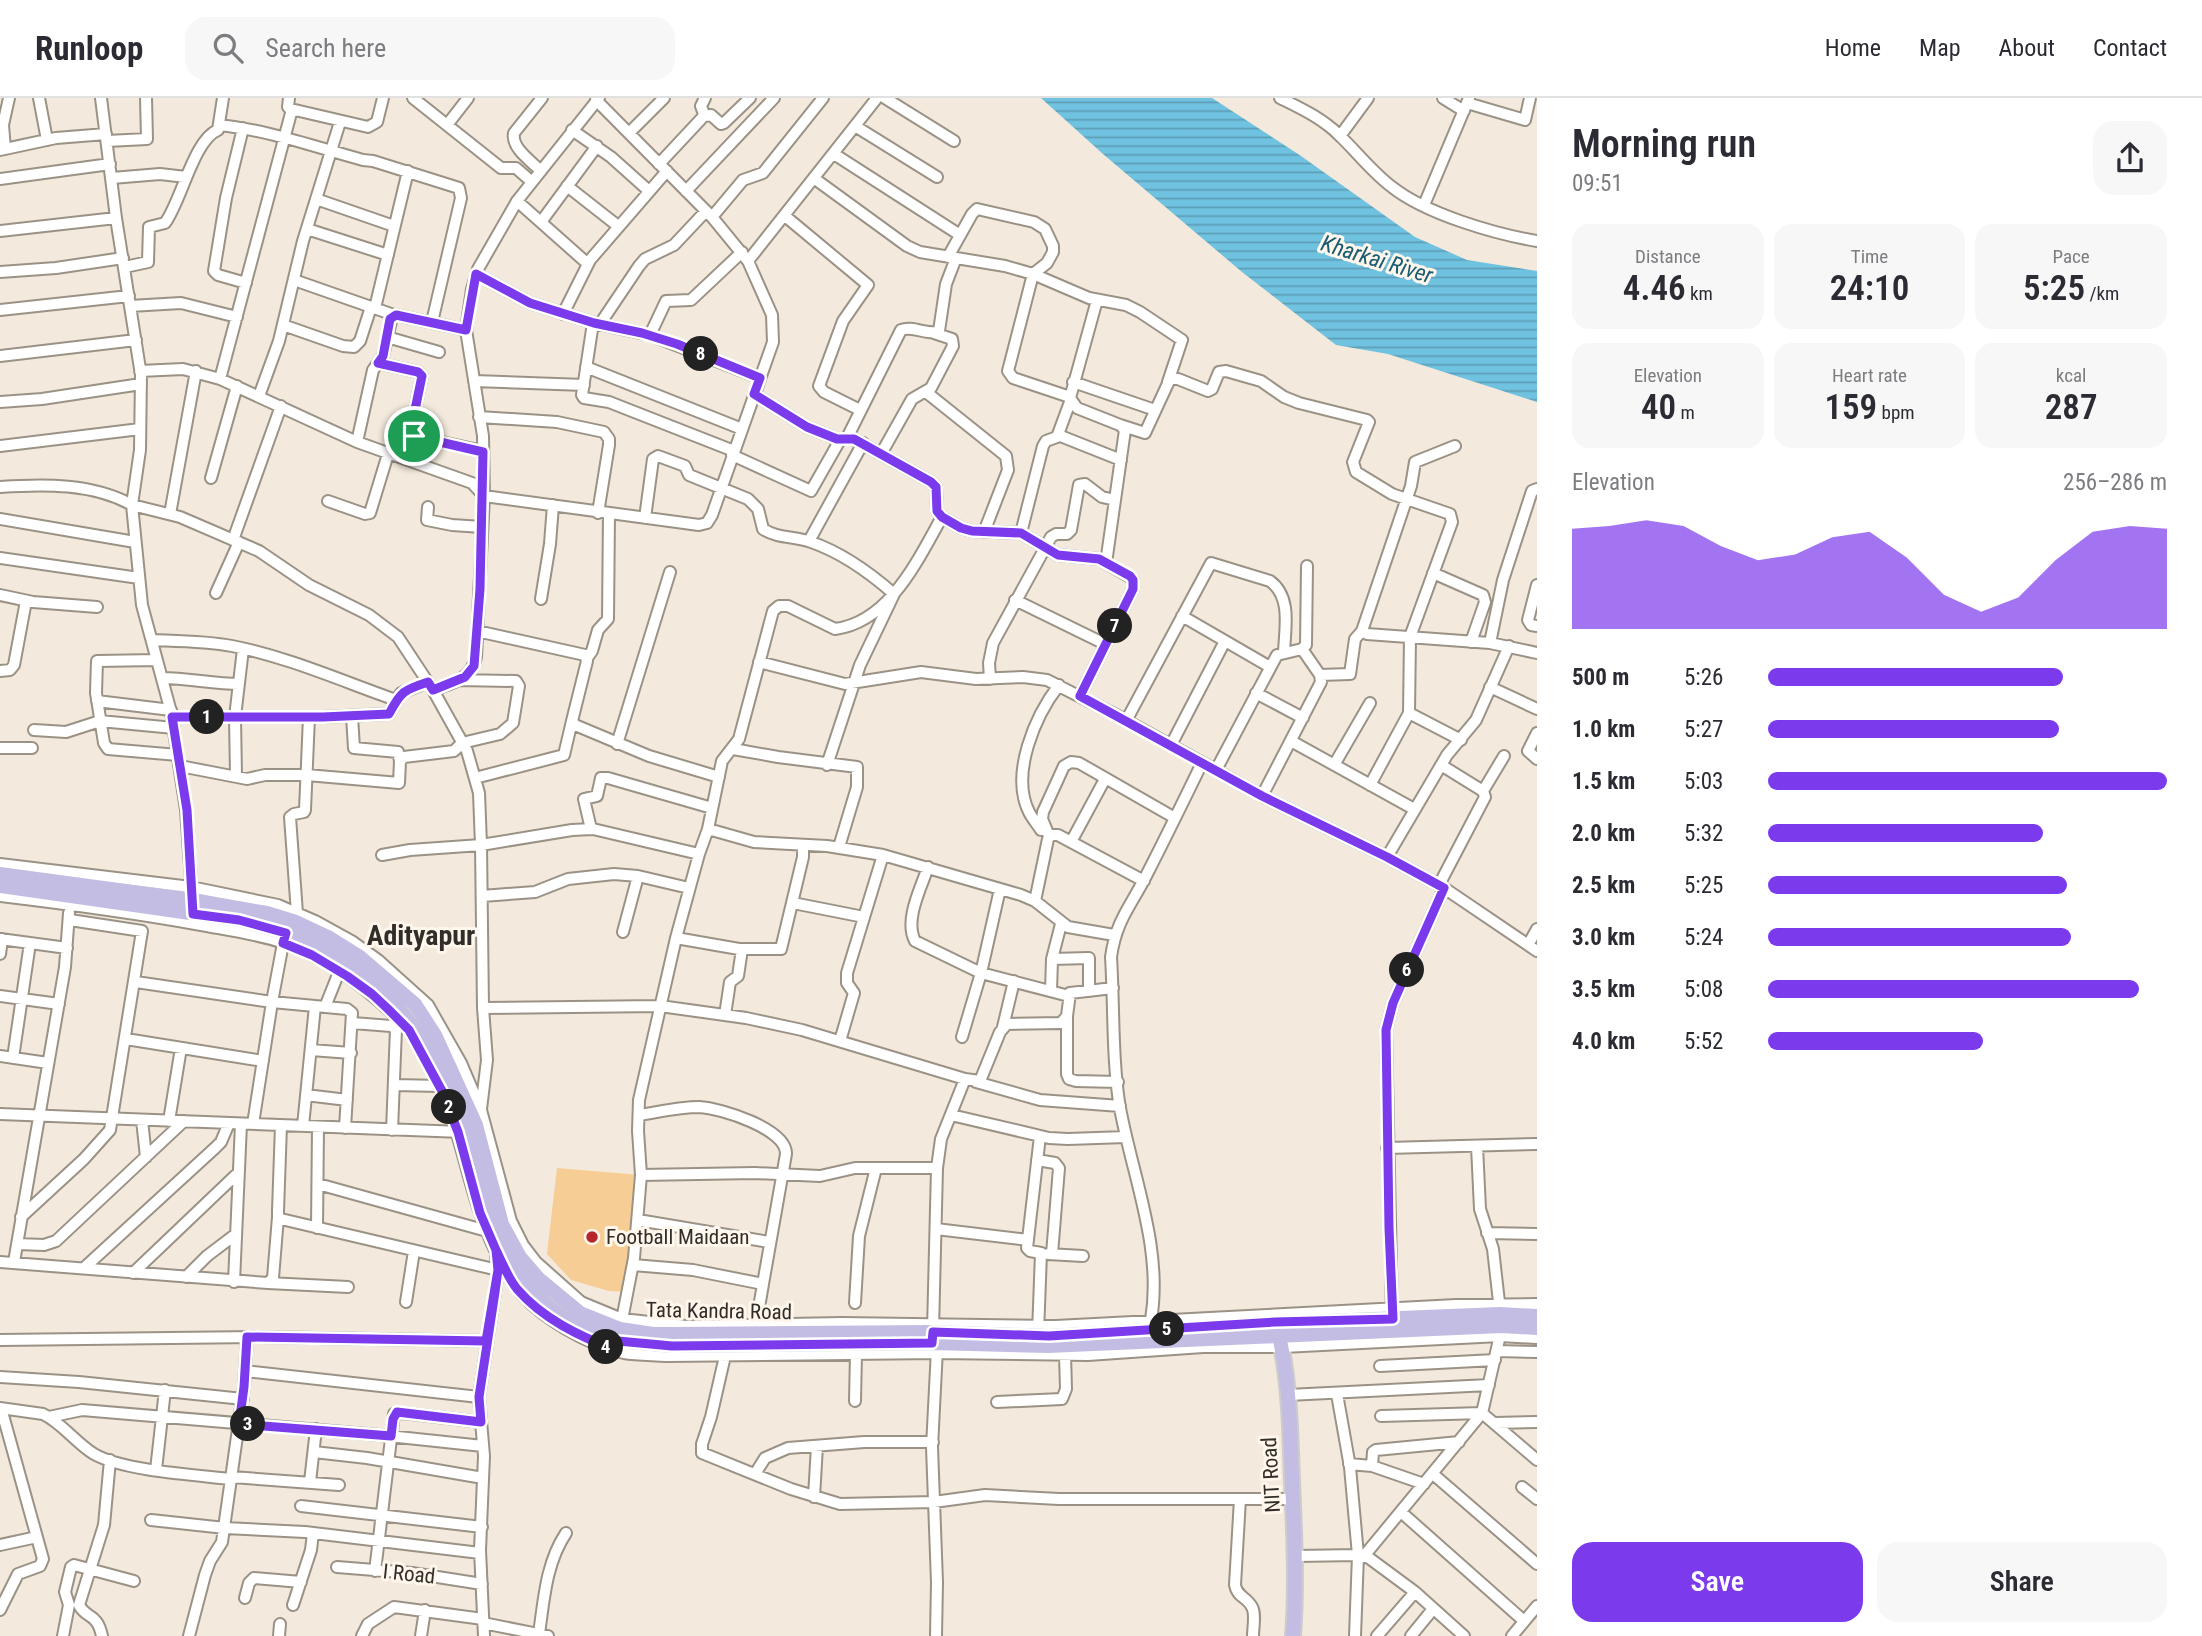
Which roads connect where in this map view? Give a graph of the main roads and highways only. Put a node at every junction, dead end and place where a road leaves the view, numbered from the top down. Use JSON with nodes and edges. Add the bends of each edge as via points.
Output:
{"nodes":[{"id":1,"x":0,"y":874,"type":"edge"},
{"id":2,"x":0,"y":886,"type":"edge"},
{"id":3,"x":192,"y":900,"type":"junction"},
{"id":4,"x":468,"y":1130,"type":"junction"},
{"id":5,"x":1537,"y":1316,"type":"edge"},
{"id":6,"x":1500,"y":1320,"type":"junction"},
{"id":7,"x":1537,"y":1328,"type":"edge"},
{"id":8,"x":1278,"y":1330,"type":"junction"},
{"id":9,"x":619,"y":1335,"type":"junction"},
{"id":10,"x":935,"y":1339,"type":"junction"},
{"id":11,"x":1293,"y":1636,"type":"edge"}],
"edges":[{"from":1,"to":3,"type":"main road","name":"Tata Kandra Road"},
{"from":2,"to":3,"type":"main road","name":"Tata Kandra Road","via":[[69,899]]},
{"from":3,"to":4,"type":"main road","name":"Tata Kandra Road","via":[[284,938],[316,946],[348,964],[398,1007],[424,1042]]},
{"from":3,"to":4,"type":"main road","name":"Tata Kandra Road","via":[[296,922],[360,957],[415,1004],[440,1045]]},
{"from":4,"to":9,"type":"main road","name":"Tata Kandra Road","via":[[502,1224],[520,1257],[580,1313]]},
{"from":4,"to":9,"type":"main road","name":"Tata Kandra Road","via":[[490,1228],[518,1275],[569,1322]]},
{"from":5,"to":6,"type":"main road","name":"Tata Kandra Road"},
{"from":6,"to":7,"type":"main road","name":"Tata Kandra Road"},
{"from":6,"to":8,"type":"main road","name":"Tata Kandra Road"},
{"from":6,"to":8,"type":"main road","name":"Tata Kandra Road","via":[[1456,1310],[1392,1313]]},
{"from":8,"to":10,"type":"main road","name":"Tata Kandra Road","via":[[1048,1346]]},
{"from":8,"to":10,"type":"main road","name":"Tata Kandra Road","via":[[960,1329]]},
{"from":8,"to":11,"type":"main road","name":"NIT Road","via":[[1288,1395],[1296,1556]]},
{"from":9,"to":10,"type":"main road","name":"Tata Kandra Road"}]}
